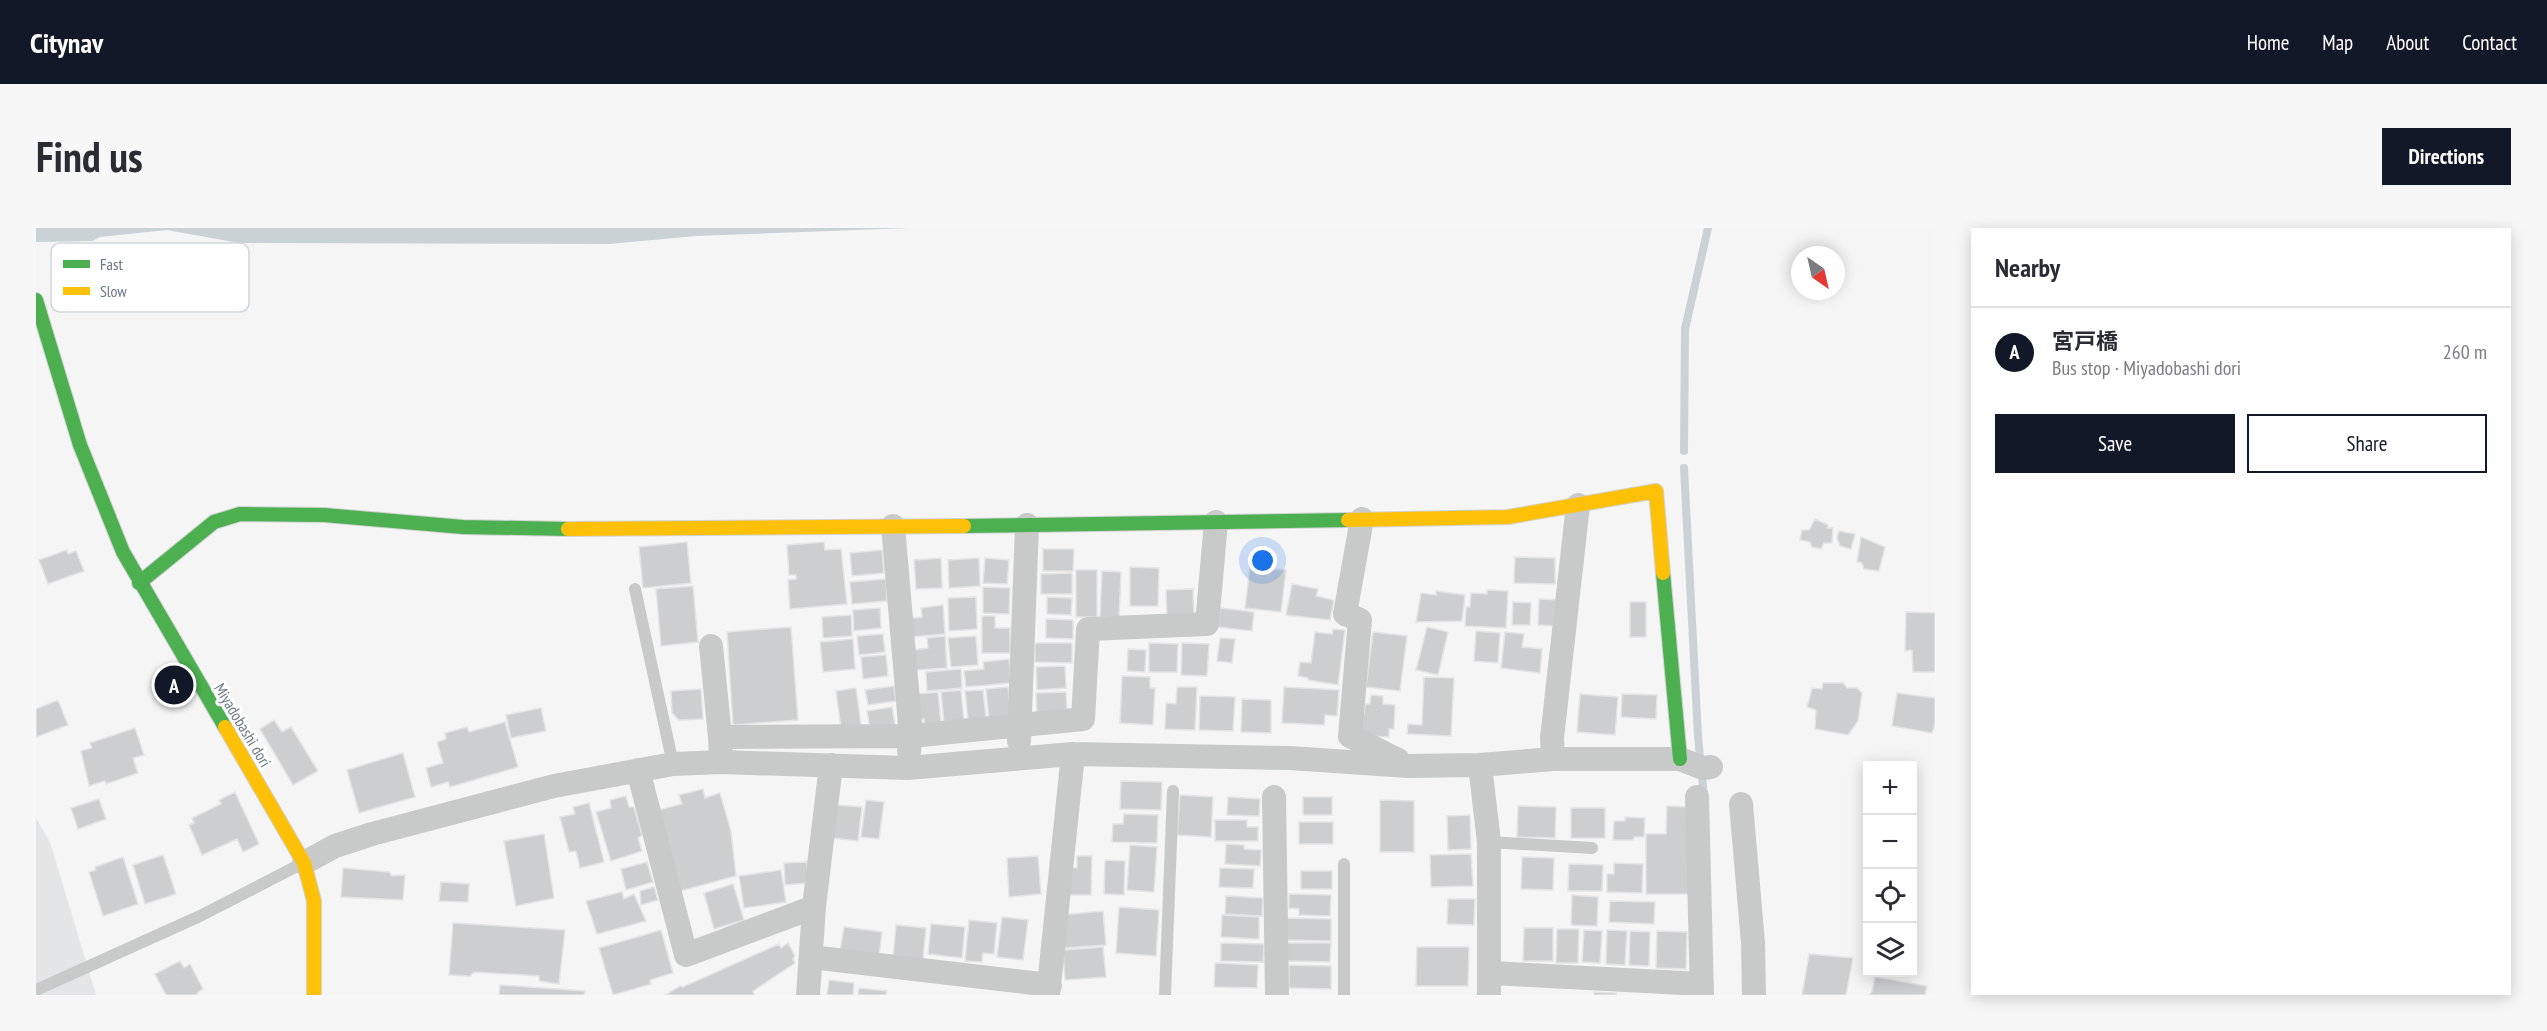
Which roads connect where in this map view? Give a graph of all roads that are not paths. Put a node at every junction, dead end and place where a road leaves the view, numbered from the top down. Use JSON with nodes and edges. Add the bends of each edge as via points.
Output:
{"nodes":[{"id":1,"x":36,"y":300,"type":"edge"},
{"id":2,"x":1578,"y":506,"type":"junction"},
{"id":3,"x":1362,"y":519,"type":"junction"},
{"id":4,"x":1216,"y":522,"type":"junction"},
{"id":5,"x":1027,"y":525,"type":"junction"},
{"id":6,"x":893,"y":526,"type":"junction"},
{"id":7,"x":140,"y":584,"type":"junction"},
{"id":8,"x":635,"y":589,"type":"dead end"},
{"id":9,"x":711,"y":646,"type":"dead end"},
{"id":10,"x":1020,"y":727,"type":"junction"},
{"id":11,"x":720,"y":736,"type":"junction"},
{"id":12,"x":911,"y":736,"type":"junction"},
{"id":13,"x":1073,"y":754,"type":"junction"},
{"id":14,"x":1019,"y":759,"type":"junction"},
{"id":15,"x":1553,"y":759,"type":"junction"},
{"id":16,"x":1680,"y":759,"type":"junction"},
{"id":17,"x":721,"y":762,"type":"junction"},
{"id":18,"x":673,"y":764,"type":"junction"},
{"id":19,"x":831,"y":765,"type":"junction"},
{"id":20,"x":1480,"y":765,"type":"junction"},
{"id":21,"x":1408,"y":766,"type":"junction"},
{"id":22,"x":1711,"y":767,"type":"dead end"},
{"id":23,"x":907,"y":768,"type":"junction"},
{"id":24,"x":638,"y":770,"type":"junction"},
{"id":25,"x":1173,"y":791,"type":"dead end"},
{"id":26,"x":1274,"y":797,"type":"dead end"},
{"id":27,"x":1697,"y":797,"type":"dead end"},
{"id":28,"x":1741,"y":804,"type":"dead end"},
{"id":29,"x":1489,"y":842,"type":"junction"},
{"id":30,"x":1592,"y":848,"type":"dead end"},
{"id":31,"x":304,"y":862,"type":"junction"},
{"id":32,"x":1344,"y":864,"type":"dead end"},
{"id":33,"x":814,"y":907,"type":"junction"},
{"id":34,"x":811,"y":957,"type":"junction"},
{"id":35,"x":1490,"y":984,"type":"edge"},
{"id":36,"x":1702,"y":989,"type":"edge"},
{"id":37,"x":36,"y":990,"type":"edge"},
{"id":38,"x":1049,"y":990,"type":"edge"},
{"id":39,"x":314,"y":995,"type":"edge"},
{"id":40,"x":808,"y":995,"type":"edge"},
{"id":41,"x":1165,"y":995,"type":"edge"},
{"id":42,"x":1277,"y":995,"type":"edge"},
{"id":43,"x":1344,"y":995,"type":"edge"},
{"id":44,"x":1754,"y":995,"type":"edge"}],
"edges":[{"from":1,"to":7,"type":"street","name":"Miyadobashi dori","via":[[94,485]]},
{"from":2,"to":3,"type":"street","via":[[1508,517]]},
{"from":2,"to":15,"type":"street","via":[[1552,738]]},
{"from":2,"to":16,"type":"street","via":[[1656,491]]},
{"from":3,"to":4,"type":"street"},
{"from":3,"to":21,"type":"street","via":[[1345,614],[1360,620],[1350,736]]},
{"from":4,"to":5,"type":"street"},
{"from":4,"to":10,"type":"street","via":[[1207,624],[1088,629],[1083,719]]},
{"from":5,"to":6,"type":"street"},
{"from":5,"to":10,"type":"street"},
{"from":6,"to":7,"type":"street","via":[[564,529],[240,514],[214,522]]},
{"from":6,"to":12,"type":"street"},
{"from":7,"to":31,"type":"street","name":"Miyadobashi dori"},
{"from":8,"to":18,"type":"lane"},
{"from":9,"to":11,"type":"street"},
{"from":10,"to":12,"type":"street"},
{"from":10,"to":14,"type":"street"},
{"from":11,"to":12,"type":"street"},
{"from":11,"to":17,"type":"street"},
{"from":12,"to":23,"type":"street"},
{"from":13,"to":14,"type":"street"},
{"from":13,"to":21,"type":"street","via":[[1290,758]]},
{"from":13,"to":38,"type":"street"},
{"from":14,"to":23,"type":"street"},
{"from":15,"to":16,"type":"street"},
{"from":15,"to":20,"type":"street"},
{"from":16,"to":22,"type":"street"},
{"from":17,"to":18,"type":"street"},
{"from":17,"to":19,"type":"street"},
{"from":18,"to":24,"type":"street"},
{"from":19,"to":23,"type":"street"},
{"from":19,"to":33,"type":"street"},
{"from":20,"to":21,"type":"street"},
{"from":20,"to":29,"type":"street"},
{"from":24,"to":31,"type":"street","via":[[554,786],[372,834]]},
{"from":24,"to":33,"type":"street","via":[[686,955]]},
{"from":25,"to":41,"type":"lane"},
{"from":26,"to":42,"type":"street"},
{"from":27,"to":36,"type":"street"},
{"from":28,"to":44,"type":"street"},
{"from":29,"to":30,"type":"lane"},
{"from":29,"to":35,"type":"street"},
{"from":31,"to":37,"type":"lane","via":[[200,916]]},
{"from":31,"to":39,"type":"street","name":"Miyadobashi dori","via":[[314,901]]},
{"from":32,"to":43,"type":"lane"},
{"from":33,"to":34,"type":"street"},
{"from":34,"to":38,"type":"street"},
{"from":34,"to":40,"type":"street"},
{"from":35,"to":36,"type":"street"}]}
